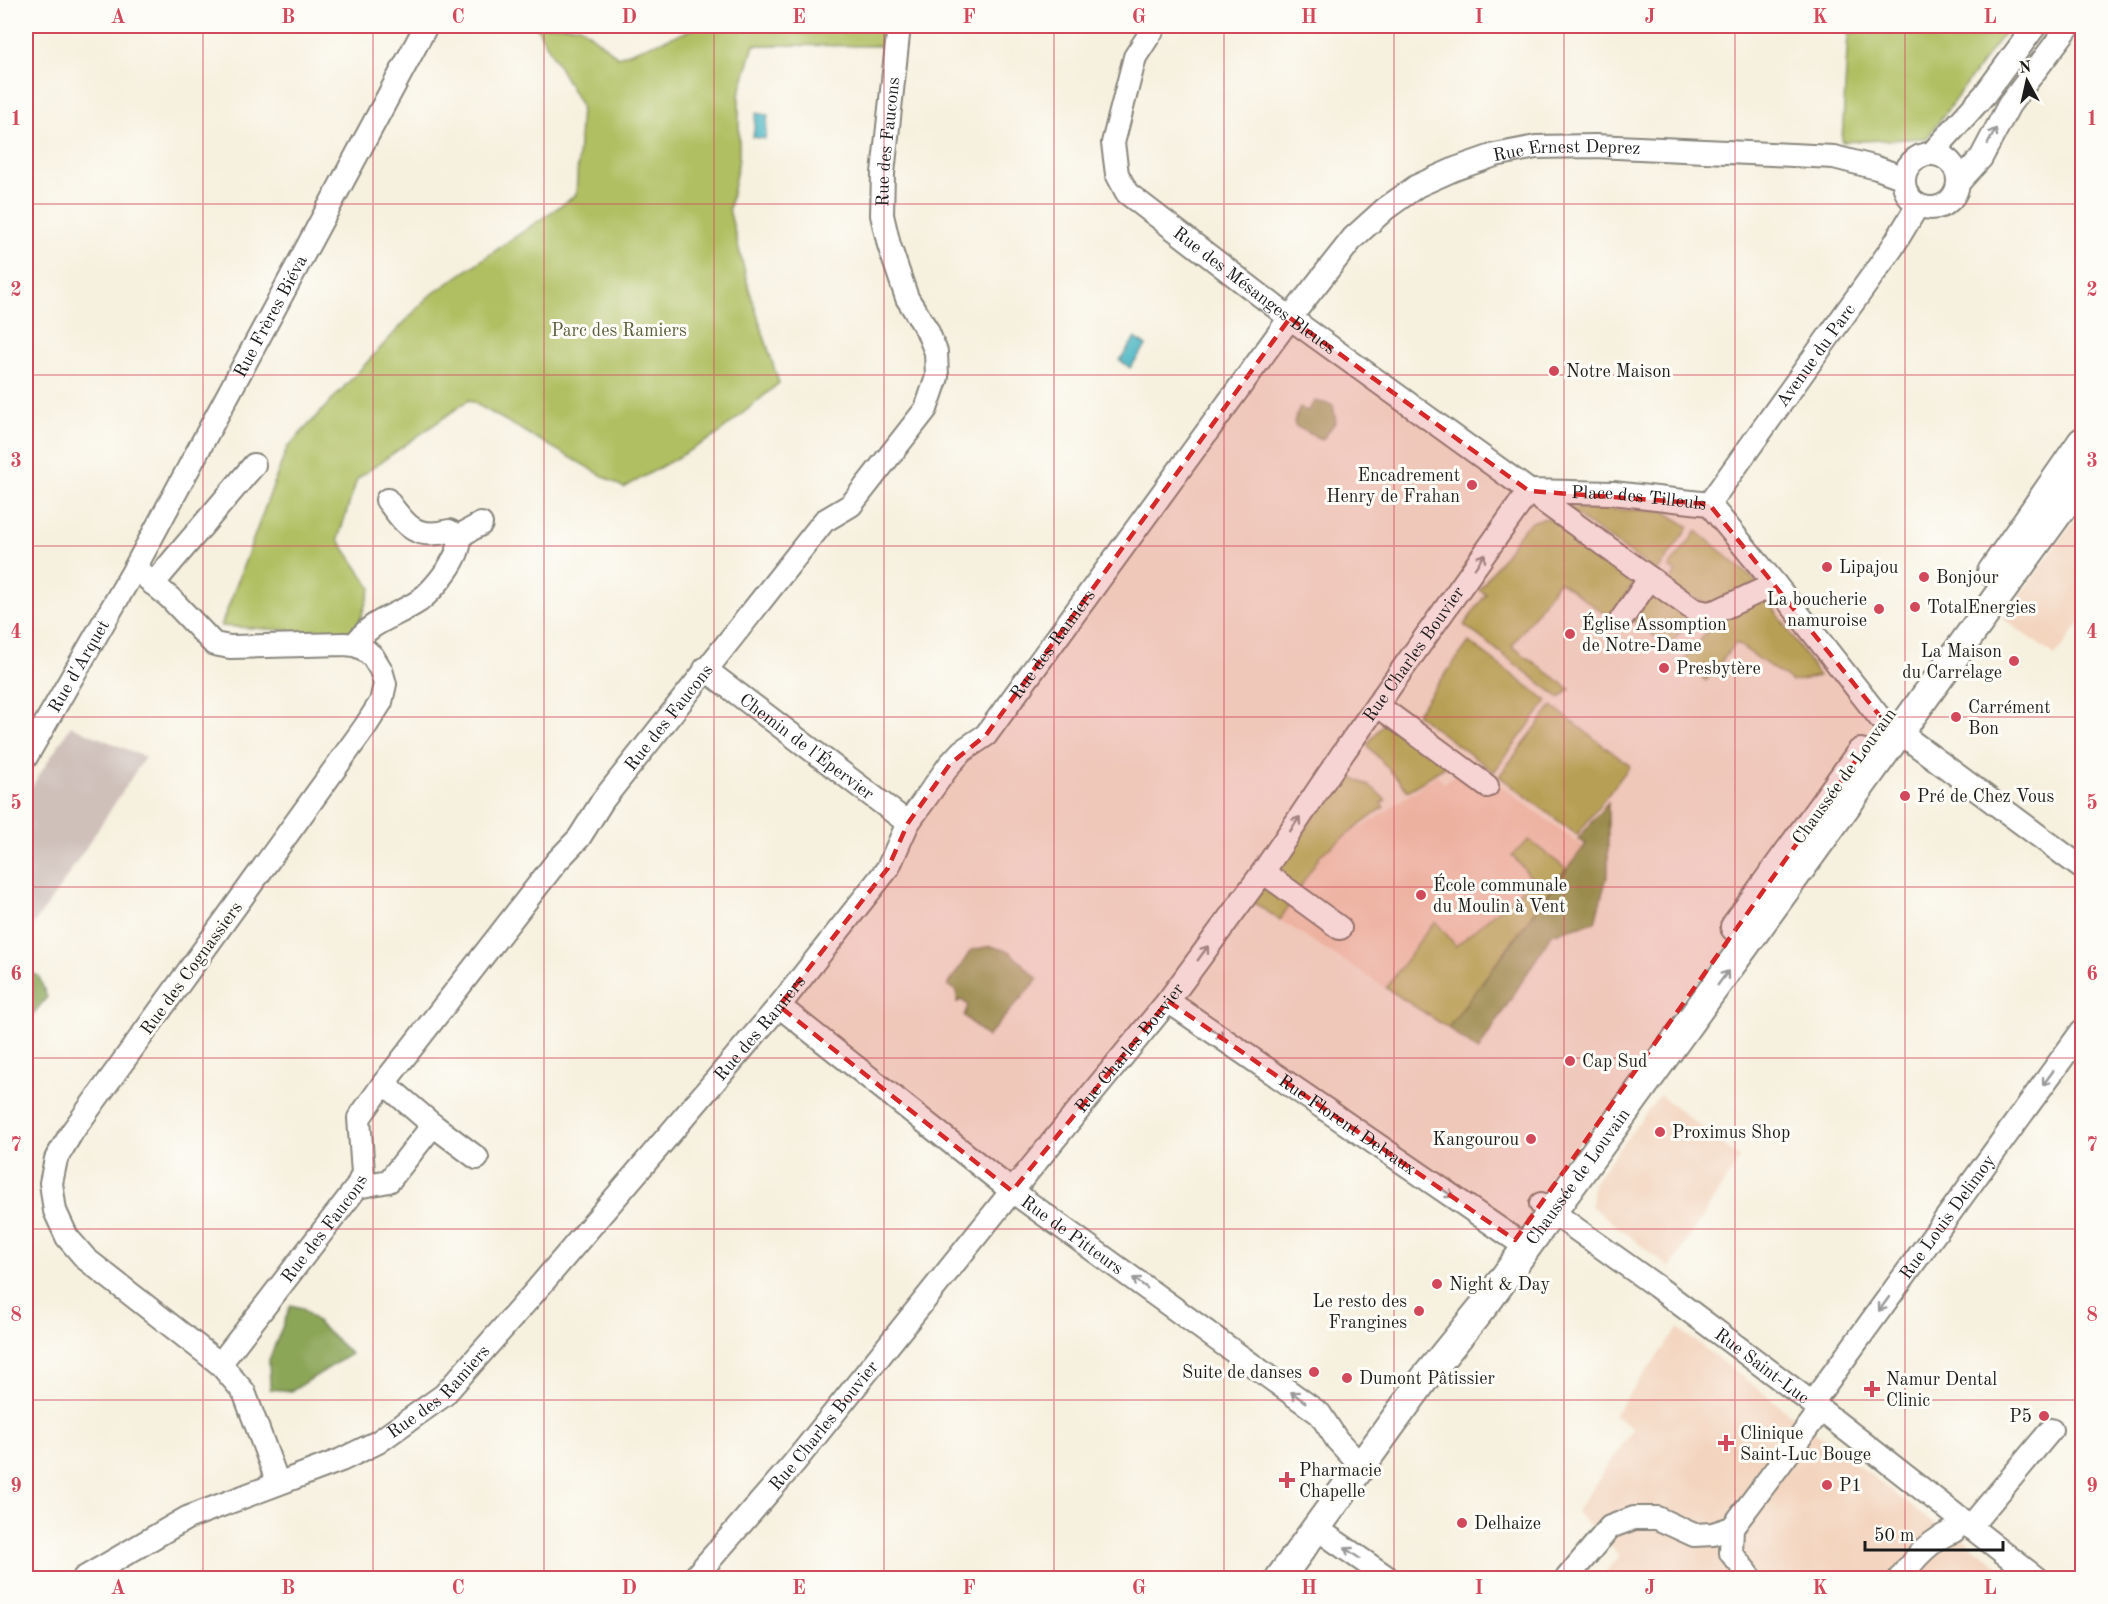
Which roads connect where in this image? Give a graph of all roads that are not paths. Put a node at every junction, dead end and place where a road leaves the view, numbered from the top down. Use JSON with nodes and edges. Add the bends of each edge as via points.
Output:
{"nodes":[{"id":1,"x":426,"y":26,"type":"edge"},
{"id":2,"x":898,"y":26,"type":"edge"},
{"id":3,"x":1155,"y":26,"type":"edge"},
{"id":4,"x":2036,"y":26,"type":"edge"},
{"id":5,"x":2069,"y":26,"type":"edge"},
{"id":6,"x":1931,"y":154,"type":"junction"},
{"id":7,"x":1904,"y":178,"type":"junction"},
{"id":8,"x":1958,"y":183,"type":"junction"},
{"id":9,"x":1918,"y":205,"type":"junction"},
{"id":10,"x":1290,"y":318,"type":"junction"},
{"id":11,"x":2082,"y":442,"type":"edge"},
{"id":12,"x":254,"y":465,"type":"dead end"},
{"id":13,"x":2082,"y":466,"type":"edge"},
{"id":14,"x":2082,"y":480,"type":"edge"},
{"id":15,"x":1529,"y":491,"type":"junction"},
{"id":16,"x":387,"y":500,"type":"dead end"},
{"id":17,"x":1709,"y":504,"type":"junction"},
{"id":18,"x":481,"y":524,"type":"dead end"},
{"id":19,"x":459,"y":536,"type":"junction"},
{"id":20,"x":135,"y":568,"type":"junction"},
{"id":21,"x":1650,"y":578,"type":"junction"},
{"id":22,"x":153,"y":584,"type":"junction"},
{"id":23,"x":1775,"y":584,"type":"junction"},
{"id":24,"x":113,"y":605,"type":"joint"},
{"id":25,"x":1621,"y":620,"type":"dead end"},
{"id":26,"x":355,"y":645,"type":"junction"},
{"id":27,"x":705,"y":669,"type":"junction"},
{"id":28,"x":1377,"y":705,"type":"junction"},
{"id":29,"x":1891,"y":727,"type":"junction"},
{"id":30,"x":26,"y":757,"type":"edge"},
{"id":31,"x":1487,"y":786,"type":"dead end"},
{"id":32,"x":908,"y":823,"type":"junction"},
{"id":33,"x":2082,"y":868,"type":"edge"},
{"id":34,"x":1263,"y":872,"type":"junction"},
{"id":35,"x":1785,"y":875,"type":"junction"},
{"id":36,"x":1768,"y":916,"type":"junction"},
{"id":37,"x":1340,"y":928,"type":"dead end"},
{"id":38,"x":1731,"y":934,"type":"junction"},
{"id":39,"x":1168,"y":1000,"type":"junction"},
{"id":40,"x":778,"y":1006,"type":"junction"},
{"id":41,"x":2082,"y":1031,"type":"edge"},
{"id":42,"x":384,"y":1083,"type":"junction"},
{"id":43,"x":433,"y":1125,"type":"junction"},
{"id":44,"x":477,"y":1158,"type":"dead end"},
{"id":45,"x":357,"y":1187,"type":"junction"},
{"id":46,"x":1012,"y":1191,"type":"junction"},
{"id":47,"x":1550,"y":1211,"type":"junction"},
{"id":48,"x":1521,"y":1243,"type":"junction"},
{"id":49,"x":220,"y":1364,"type":"junction"},
{"id":50,"x":1816,"y":1407,"type":"junction"},
{"id":51,"x":2051,"y":1430,"type":"dead end"},
{"id":52,"x":1361,"y":1466,"type":"junction"},
{"id":53,"x":279,"y":1483,"type":"junction"},
{"id":54,"x":1965,"y":1523,"type":"junction"},
{"id":55,"x":1732,"y":1528,"type":"junction"},
{"id":56,"x":1316,"y":1536,"type":"junction"},
{"id":57,"x":90,"y":1577,"type":"edge"},
{"id":58,"x":694,"y":1578,"type":"edge"},
{"id":59,"x":1280,"y":1578,"type":"edge"},
{"id":60,"x":1388,"y":1578,"type":"edge"},
{"id":61,"x":1567,"y":1578,"type":"edge"},
{"id":62,"x":1751,"y":1578,"type":"edge"},
{"id":63,"x":1900,"y":1578,"type":"edge"},
{"id":64,"x":2036,"y":1578,"type":"edge"}],
"edges":[{"from":1,"to":20,"type":"street","name":"Rue Frères Biéva"},
{"from":2,"to":27,"type":"street","name":"Rue des Faucons","via":[[882,215],[907,298],[936,352],[937,377],[926,409],[851,505],[824,521]]},
{"from":3,"to":10,"type":"street","name":"Rue des Mésanges Bleues","via":[[1135,57],[1113,143],[1117,174],[1127,193]]},
{"from":4,"to":6,"type":"street","via":[[1985,94]]},
{"from":8,"to":5,"type":"street","one_way":true,"via":[[1981,158],[2009,105]]},
{"from":6,"to":7,"type":"street","via":[[1910,164]]},
{"from":6,"to":8,"type":"street","via":[[1940,155],[1954,166]]},
{"from":7,"to":9,"type":"street","via":[[1906,193]]},
{"from":7,"to":10,"type":"street","name":"Rue Ernest Deprez","via":[[1834,157],[1595,146],[1536,147],[1495,155],[1417,186],[1385,209],[1353,238]]},
{"from":8,"to":9,"type":"street","via":[[1956,192],[1944,205]]},
{"from":9,"to":17,"type":"street","name":"Avenue du Parc","via":[[1892,248]]},
{"from":10,"to":15,"type":"street","name":"Rue des Mésanges Bleues"},
{"from":10,"to":32,"type":"street","name":"Rue des Ramiers","via":[[986,735],[962,751]]},
{"from":11,"to":29,"type":"main road","name":"Chaussée de Louvain"},
{"from":12,"to":22,"type":"street"},
{"from":13,"to":29,"type":"street","name":"Chaussée de Louvain"},
{"from":14,"to":29,"type":"main road","name":"Chaussée de Louvain"},
{"from":15,"to":17,"type":"street","name":"Place des Tilleuls","via":[[1613,494]]},
{"from":15,"to":21,"type":"street","name":"Rue des Mésanges Bleues"},
{"from":28,"to":15,"type":"street","name":"Rue Charles Bouvier","one_way":true},
{"from":16,"to":19,"type":"street","via":[[406,526],[424,534],[449,531]]},
{"from":17,"to":23,"type":"street","name":"Place des Tilleuls"},
{"from":18,"to":19,"type":"street"},
{"from":19,"to":26,"type":"street","via":[[456,555],[434,586],[419,600],[361,634]]},
{"from":20,"to":22,"type":"street"},
{"from":20,"to":24,"type":"street","name":"Rue Frères Biéva"},
{"from":21,"to":23,"type":"street","name":"Rue des Mésanges Bleues","via":[[1694,610],[1708,613]]},
{"from":21,"to":25,"type":"street"},
{"from":22,"to":26,"type":"street","via":[[214,644]]},
{"from":23,"to":29,"type":"street","name":"Place des Tilleuls"},
{"from":24,"to":30,"type":"street","name":"Rue d'Arquet"},
{"from":26,"to":49,"type":"street","name":"Rue des Cognassiers","via":[[373,657],[381,670],[385,684],[381,702],[72,1132],[56,1159],[51,1183],[55,1211],[67,1237],[86,1259]]},
{"from":27,"to":32,"type":"street","name":"Chemin de l'Épervier"},
{"from":27,"to":42,"type":"street","name":"Rue des Faucons","via":[[603,800],[579,838]]},
{"from":28,"to":31,"type":"street"},
{"from":34,"to":28,"type":"street","name":"Rue Charles Bouvier","one_way":true},
{"from":29,"to":33,"type":"street"},
{"from":29,"to":35,"type":"street","name":"Chaussée de Louvain"},
{"from":29,"to":36,"type":"main road","name":"Chaussée de Louvain"},
{"from":29,"to":38,"type":"main road","name":"Chaussée de Louvain"},
{"from":32,"to":40,"type":"street","name":"Rue des Ramiers","via":[[888,868]]},
{"from":34,"to":37,"type":"street"},
{"from":39,"to":34,"type":"street","name":"Rue Charles Bouvier","one_way":true},
{"from":35,"to":36,"type":"street","name":"Chaussée de Louvain"},
{"from":35,"to":38,"type":"street","name":"Chaussée de Louvain"},
{"from":47,"to":36,"type":"main road","name":"Chaussée de Louvain","one_way":true},
{"from":38,"to":47,"type":"main road","name":"Chaussée de Louvain"},
{"from":39,"to":46,"type":"street","name":"Rue Charles Bouvier"},
{"from":39,"to":48,"type":"street","name":"Rue Florent Delvaux","one_way":true},
{"from":40,"to":46,"type":"street","name":"Rue de Pitteurs"},
{"from":40,"to":53,"type":"street","name":"Rue des Ramiers","via":[[444,1395],[378,1442]]},
{"from":41,"to":50,"type":"street","name":"Rue Louis Delimoy","one_way":true},
{"from":42,"to":43,"type":"street"},
{"from":42,"to":45,"type":"street","name":"Rue des Faucons","via":[[358,1118],[363,1173]]},
{"from":43,"to":44,"type":"street"},
{"from":43,"to":45,"type":"street","via":[[389,1180]]},
{"from":45,"to":49,"type":"street","name":"Rue des Faucons"},
{"from":52,"to":46,"type":"street","name":"Rue de Pitteurs","one_way":true,"via":[[1337,1440],[1320,1413]]},
{"from":46,"to":58,"type":"street","name":"Rue Charles Bouvier","via":[[794,1463]]},
{"from":47,"to":48,"type":"main road","name":"Chaussée de Louvain"},
{"from":47,"to":50,"type":"street","name":"Rue Saint-Luc"},
{"from":47,"to":56,"type":"street"},
{"from":48,"to":52,"type":"main road","name":"Chaussée de Louvain","via":[[1486,1303]]},
{"from":49,"to":53,"type":"street","name":"Rue des Cognassiers","via":[[244,1392]]},
{"from":50,"to":54,"type":"street","name":"Rue Saint-Luc"},
{"from":50,"to":55,"type":"street","name":"Rue Louis Delimoy"},
{"from":51,"to":54,"type":"street"},
{"from":52,"to":56,"type":"main road","name":"Chaussée de Louvain"},
{"from":53,"to":57,"type":"street","name":"Rue des Ramiers","via":[[187,1518]]},
{"from":54,"to":63,"type":"street","via":[[1944,1534],[1914,1559]]},
{"from":54,"to":64,"type":"street","name":"Rue Saint-Luc"},
{"from":55,"to":61,"type":"street","via":[[1694,1535],[1657,1518],[1634,1518],[1610,1527]]},
{"from":55,"to":62,"type":"street","via":[[1731,1553]]},
{"from":56,"to":59,"type":"main road","name":"Chaussée de Louvain"},
{"from":60,"to":56,"type":"street","one_way":true}]}
